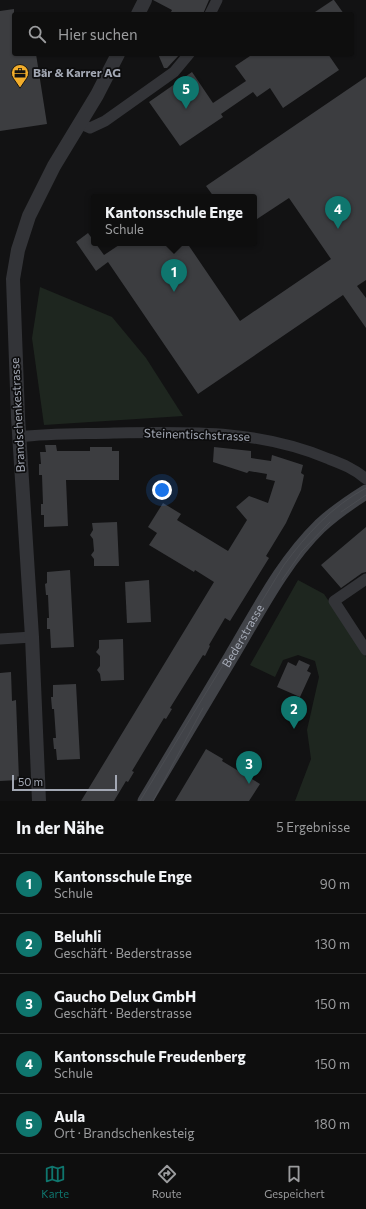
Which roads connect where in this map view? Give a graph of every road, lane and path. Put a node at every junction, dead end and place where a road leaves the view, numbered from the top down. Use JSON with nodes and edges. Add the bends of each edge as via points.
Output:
{"nodes":[{"id":1,"x":145,"y":0,"type":"edge"},
{"id":2,"x":217,"y":0,"type":"edge"},
{"id":3,"x":139,"y":12,"type":"edge"},
{"id":4,"x":211,"y":12,"type":"edge"},
{"id":5,"x":117,"y":56,"type":"edge"},
{"id":6,"x":187,"y":56,"type":"edge"},
{"id":7,"x":79,"y":123,"type":"junction"},
{"id":8,"x":20,"y":437,"type":"junction"},
{"id":9,"x":366,"y":479,"type":"edge"},
{"id":10,"x":366,"y":492,"type":"edge"},
{"id":11,"x":366,"y":579,"type":"edge"},
{"id":12,"x":32,"y":637,"type":"junction"},
{"id":13,"x":0,"y":639,"type":"edge"},
{"id":14,"x":366,"y":650,"type":"edge"},
{"id":15,"x":39,"y":801,"type":"edge"},
{"id":16,"x":145,"y":801,"type":"edge"}],
"edges":[{"from":1,"to":3,"type":"street"},
{"from":2,"to":4,"type":"street"},
{"from":5,"to":7,"type":"street","name":"Brandschenkestrasse"},
{"from":6,"to":7,"type":"street","via":[[174,72],[105,121],[90,128]]},
{"from":7,"to":8,"type":"street","name":"Brandschenkestrasse","via":[[29,216],[18,250],[12,293]]},
{"from":8,"to":9,"type":"street","name":"Steinentischstrasse","via":[[161,432],[256,437],[314,453],[354,470]]},
{"from":8,"to":12,"type":"street","name":"Brandschenkestrasse"},
{"from":10,"to":16,"type":"main road","name":"Bederstrasse","via":[[320,526],[299,549],[259,610]]},
{"from":11,"to":14,"type":"street","via":[[334,601]]},
{"from":12,"to":13,"type":"street"},
{"from":12,"to":15,"type":"street","name":"Brandschenkestrasse"}]}
